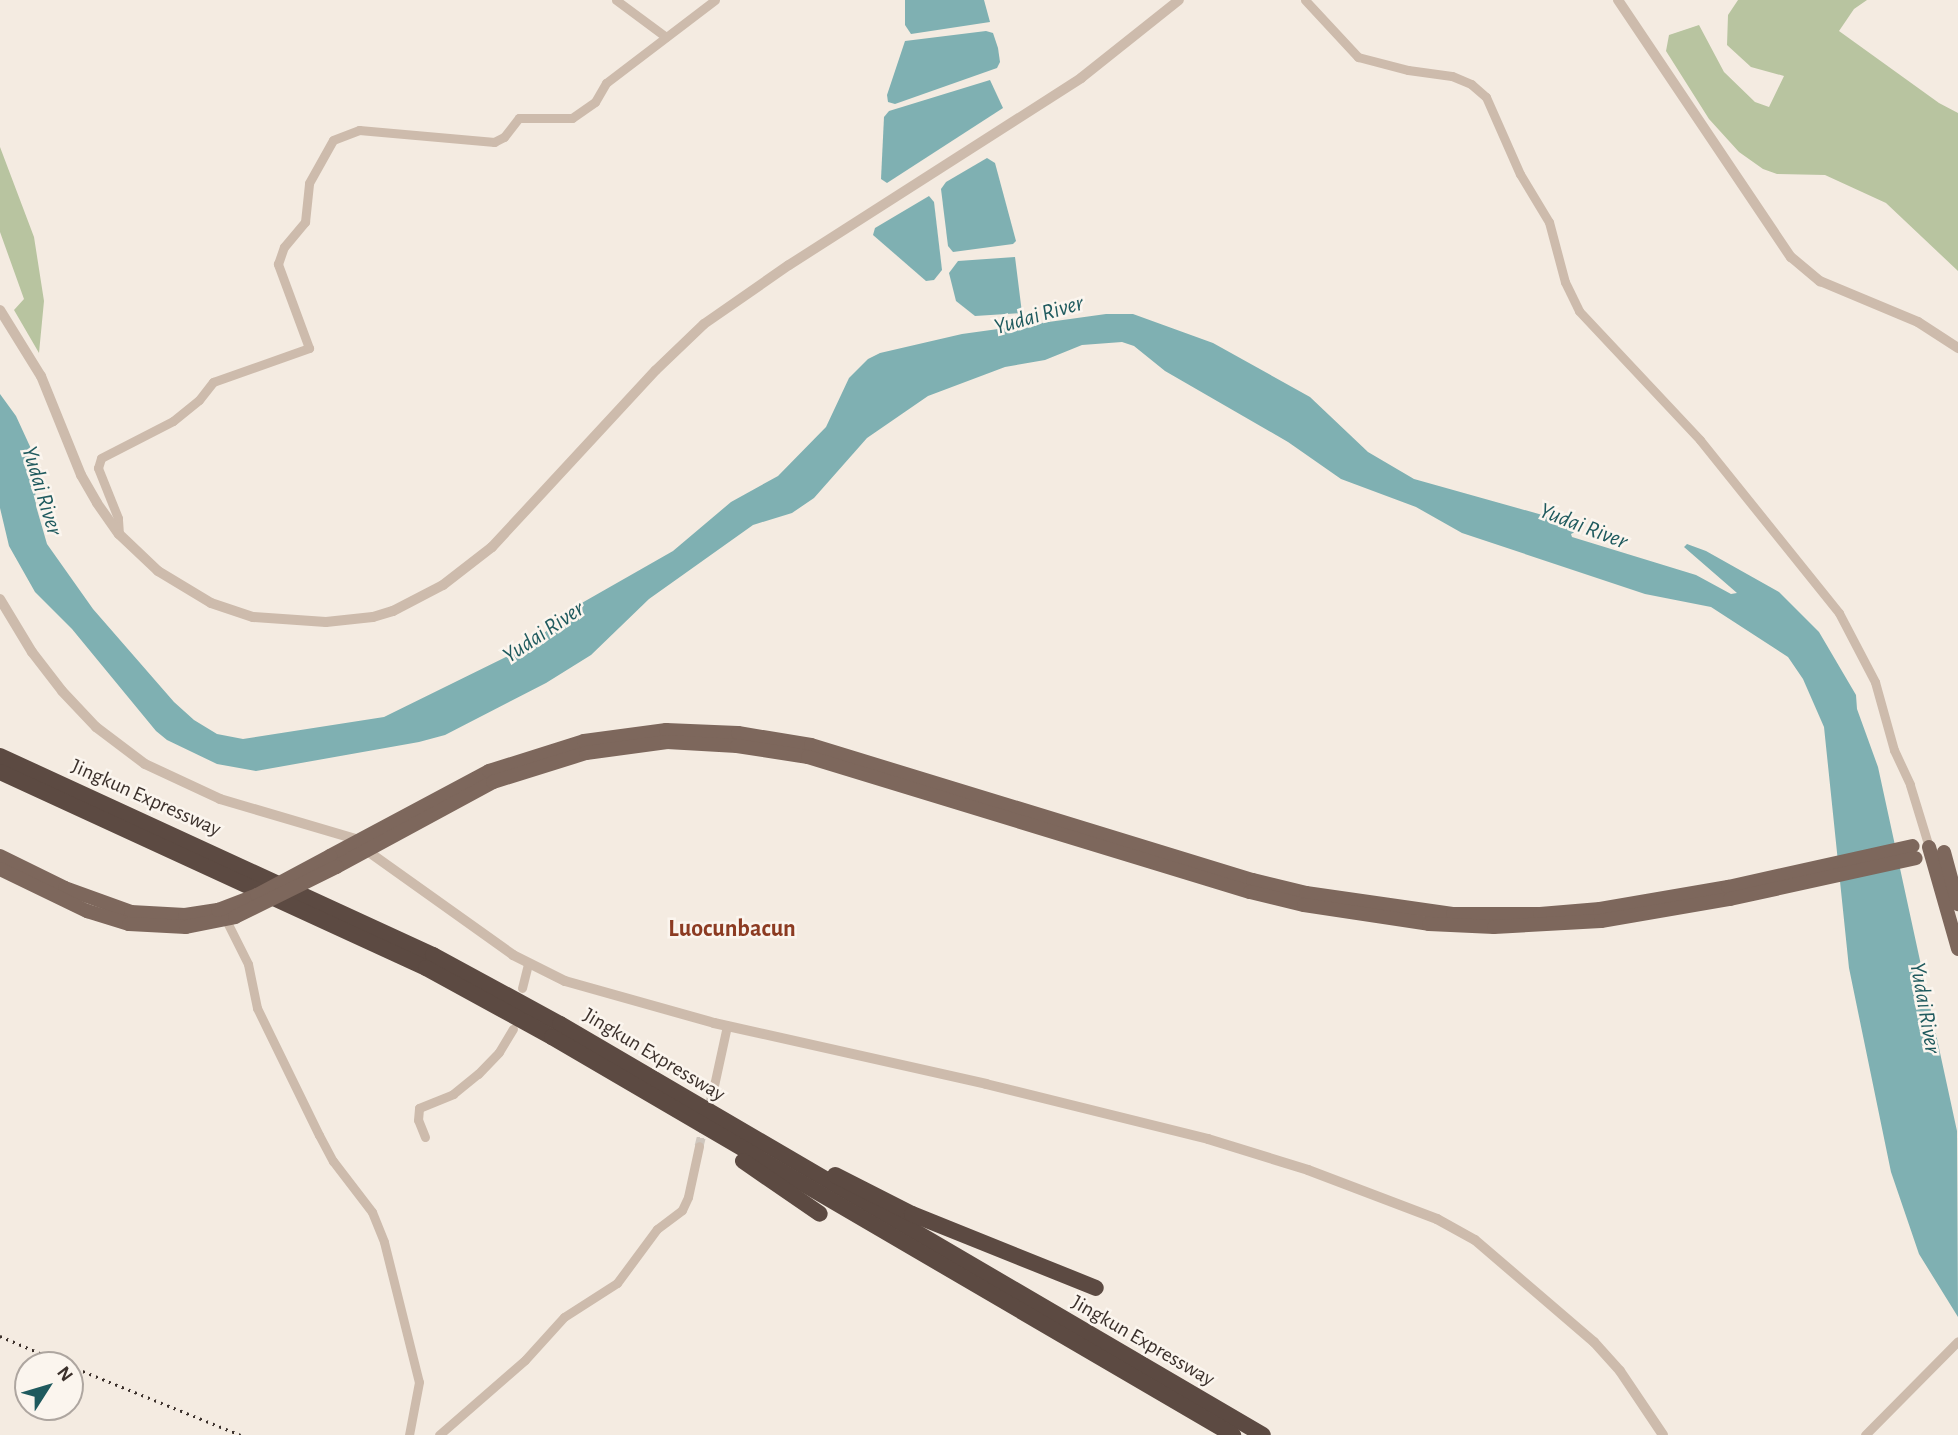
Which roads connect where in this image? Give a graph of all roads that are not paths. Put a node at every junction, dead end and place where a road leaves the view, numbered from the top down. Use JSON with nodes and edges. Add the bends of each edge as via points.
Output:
{"nodes":[{"id":1,"x":616,"y":0,"type":"edge"},
{"id":2,"x":715,"y":0,"type":"edge"},
{"id":3,"x":1179,"y":0,"type":"edge"},
{"id":4,"x":1304,"y":0,"type":"edge"},
{"id":5,"x":1618,"y":0,"type":"edge"},
{"id":6,"x":666,"y":37,"type":"junction"},
{"id":7,"x":0,"y":310,"type":"edge"},
{"id":8,"x":1958,"y":348,"type":"edge"},
{"id":9,"x":119,"y":534,"type":"junction"},
{"id":10,"x":0,"y":599,"type":"edge"},
{"id":11,"x":0,"y":756,"type":"edge"},
{"id":12,"x":0,"y":772,"type":"edge"},
{"id":13,"x":363,"y":845,"type":"junction"},
{"id":14,"x":1937,"y":850,"type":"junction"},
{"id":15,"x":1915,"y":852,"type":"dead end"},
{"id":16,"x":0,"y":856,"type":"edge"},
{"id":17,"x":1958,"y":861,"type":"edge"},
{"id":18,"x":0,"y":869,"type":"edge"},
{"id":19,"x":1958,"y":904,"type":"edge"},
{"id":20,"x":226,"y":916,"type":"junction"},
{"id":21,"x":1958,"y":949,"type":"edge"},
{"id":22,"x":528,"y":964,"type":"junction"},
{"id":23,"x":522,"y":988,"type":"dead end"},
{"id":24,"x":727,"y":1026,"type":"junction"},
{"id":25,"x":513,"y":1029,"type":"dead end"},
{"id":26,"x":610,"y":1072,"type":"junction"},
{"id":27,"x":713,"y":1090,"type":"tunnel mouth"},
{"id":28,"x":676,"y":1094,"type":"junction"},
{"id":29,"x":425,"y":1138,"type":"dead end"},
{"id":30,"x":699,"y":1146,"type":"tunnel mouth"},
{"id":31,"x":820,"y":1214,"type":"dead end"},
{"id":32,"x":1096,"y":1287,"type":"dead end"},
{"id":33,"x":1958,"y":1341,"type":"edge"},
{"id":34,"x":409,"y":1435,"type":"edge"},
{"id":35,"x":439,"y":1435,"type":"edge"},
{"id":36,"x":1233,"y":1435,"type":"edge"},
{"id":37,"x":1263,"y":1435,"type":"edge"},
{"id":38,"x":1663,"y":1435,"type":"edge"},
{"id":39,"x":1865,"y":1435,"type":"edge"}],
"edges":[{"from":1,"to":6,"type":"street"},
{"from":2,"to":6,"type":"street"},
{"from":3,"to":9,"type":"street","via":[[1082,78],[704,324],[492,547],[456,577],[415,601],[373,617],[346,621],[253,617],[186,589]]},
{"from":4,"to":14,"type":"street","via":[[1358,57],[1452,76],[1486,97],[1520,173],[1549,222],[1565,282],[1579,311],[1700,440],[1839,613],[1875,682],[1894,750]]},
{"from":5,"to":8,"type":"street","via":[[1791,257],[1820,281],[1918,322]]},
{"from":6,"to":9,"type":"street","via":[[606,83],[582,114],[561,120],[519,118],[494,142],[359,130],[333,140],[309,183],[305,222],[284,247],[278,264],[309,348],[213,382],[173,421],[101,458],[98,468],[118,518]]},
{"from":7,"to":9,"type":"street","via":[[41,376],[84,482]]},
{"from":10,"to":13,"type":"street","via":[[56,683],[96,727],[145,764],[189,786]]},
{"from":11,"to":28,"type":"highway","name":"Jingkun Expressway","via":[[386,931],[542,1014]]},
{"from":12,"to":26,"type":"highway","name":"Jingkun Expressway","via":[[380,944]]},
{"from":13,"to":15,"type":"main road","via":[[528,769],[607,748],[692,742],[782,752],[836,764],[1296,904],[1452,926],[1601,921],[1686,907]]},
{"from":13,"to":20,"type":"main road","bridge":true},
{"from":13,"to":22,"type":"street"},
{"from":14,"to":17,"type":"street"},
{"from":14,"to":19,"type":"main road"},
{"from":14,"to":21,"type":"main road"},
{"from":16,"to":20,"type":"main road","via":[[92,900],[131,912]]},
{"from":18,"to":20,"type":"main road","via":[[87,911],[129,924],[186,927]]},
{"from":20,"to":34,"type":"street","via":[[248,964],[257,1008],[319,1135],[372,1212],[381,1233],[419,1382]]},
{"from":22,"to":23,"type":"street"},
{"from":22,"to":24,"type":"street","via":[[565,981]]},
{"from":24,"to":27,"type":"street"},
{"from":24,"to":38,"type":"street","via":[[1208,1139],[1419,1211],[1475,1240],[1594,1342],[1620,1371]]},
{"from":25,"to":29,"type":"street","via":[[478,1074],[453,1094],[419,1108]]},
{"from":26,"to":31,"type":"highway"},
{"from":26,"to":36,"type":"highway","name":"Jingkun Expressway"},
{"from":28,"to":32,"type":"highway","via":[[912,1214]]},
{"from":28,"to":37,"type":"highway","name":"Jingkun Expressway"},
{"from":30,"to":35,"type":"street","via":[[682,1210],[657,1229],[617,1283],[564,1317],[524,1360]]},
{"from":33,"to":39,"type":"street"}]}
